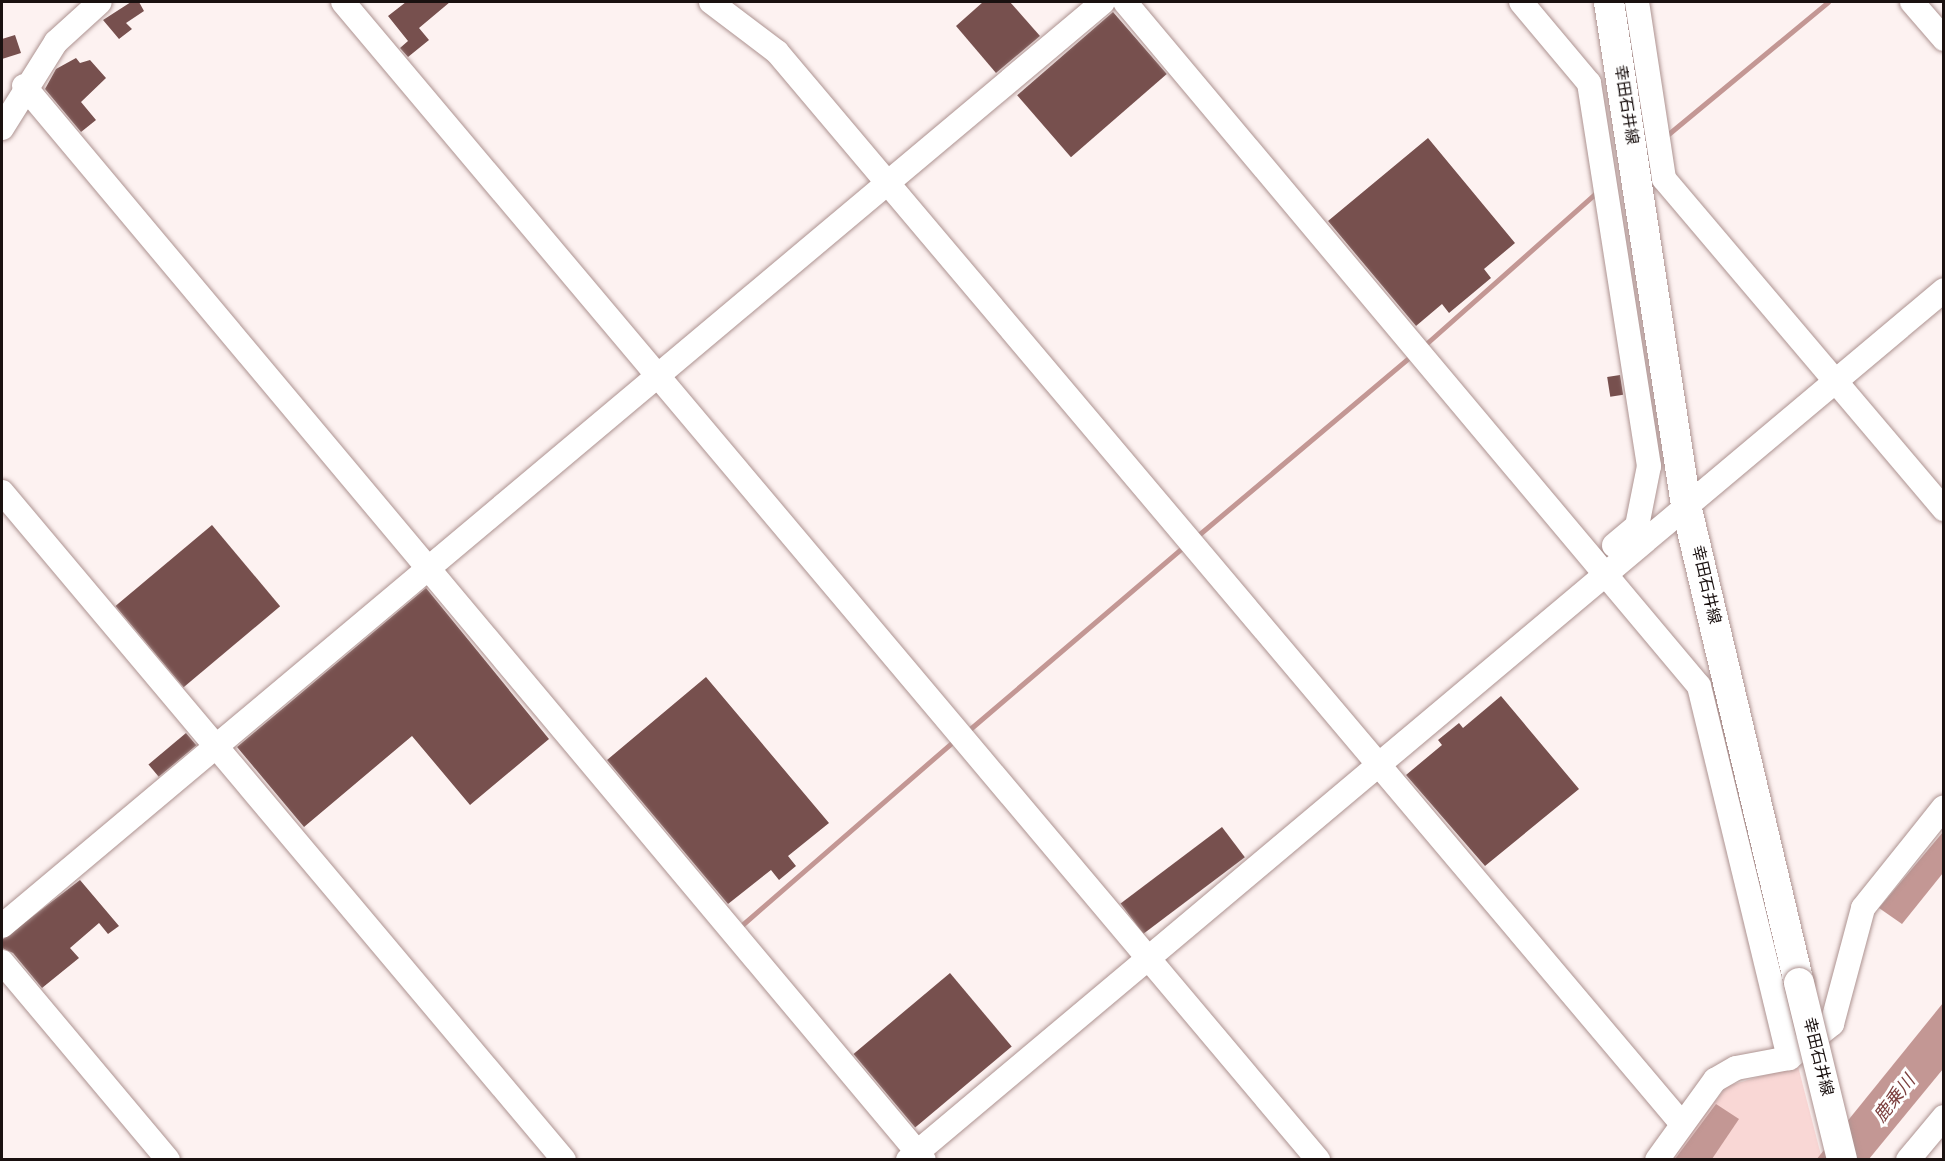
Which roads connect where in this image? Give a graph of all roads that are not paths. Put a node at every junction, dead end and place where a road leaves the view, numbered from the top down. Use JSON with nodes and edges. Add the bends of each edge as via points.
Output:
{"nodes":[{"id":1,"x":343,"y":2,"type":"edge"},
{"id":2,"x":711,"y":2,"type":"edge"},
{"id":3,"x":1103,"y":2,"type":"edge"},
{"id":4,"x":1125,"y":2,"type":"edge"},
{"id":5,"x":1521,"y":2,"type":"edge"},
{"id":6,"x":1609,"y":2,"type":"edge"},
{"id":7,"x":1637,"y":2,"type":"edge"},
{"id":8,"x":1912,"y":2,"type":"edge"},
{"id":9,"x":90,"y":4,"type":"edge"},
{"id":10,"x":1944,"y":39,"type":"edge"},
{"id":11,"x":24,"y":86,"type":"junction"},
{"id":12,"x":2,"y":128,"type":"edge"},
{"id":13,"x":886,"y":184,"type":"junction"},
{"id":14,"x":1944,"y":290,"type":"edge"},
{"id":15,"x":657,"y":377,"type":"junction"},
{"id":16,"x":1836,"y":379,"type":"junction"},
{"id":17,"x":2,"y":492,"type":"edge"},
{"id":18,"x":1686,"y":505,"type":"junction"},
{"id":19,"x":1944,"y":509,"type":"edge"},
{"id":20,"x":429,"y":567,"type":"junction"},
{"id":21,"x":1599,"y":568,"type":"junction"},
{"id":22,"x":215,"y":747,"type":"junction"},
{"id":23,"x":1376,"y":764,"type":"junction"},
{"id":24,"x":1944,"y":807,"type":"edge"},
{"id":25,"x":2,"y":926,"type":"edge"},
{"id":26,"x":1146,"y":958,"type":"junction"},
{"id":27,"x":2,"y":962,"type":"edge"},
{"id":28,"x":1789,"y":1058,"type":"junction"},
{"id":29,"x":1944,"y":1117,"type":"edge"},
{"id":30,"x":1681,"y":1123,"type":"junction"},
{"id":31,"x":917,"y":1157,"type":"edge"},
{"id":32,"x":168,"y":1160,"type":"edge"},
{"id":33,"x":564,"y":1160,"type":"edge"},
{"id":34,"x":1318,"y":1160,"type":"edge"},
{"id":35,"x":1657,"y":1160,"type":"edge"},
{"id":36,"x":1842,"y":1160,"type":"edge"},
{"id":37,"x":1908,"y":1160,"type":"edge"}],
"edges":[{"from":1,"to":15,"type":"street"},
{"from":2,"to":13,"type":"street","via":[[777,52]]},
{"from":3,"to":13,"type":"street"},
{"from":4,"to":21,"type":"street"},
{"from":5,"to":21,"type":"street","via":[[1589,83],[1649,466],[1637,526]]},
{"from":6,"to":18,"type":"main road","name":"幸田石井線"},
{"from":7,"to":16,"type":"street","via":[[1664,179]]},
{"from":8,"to":10,"type":"street"},
{"from":9,"to":11,"type":"street"},
{"from":11,"to":12,"type":"street"},
{"from":11,"to":20,"type":"street"},
{"from":13,"to":15,"type":"street"},
{"from":13,"to":23,"type":"street"},
{"from":14,"to":16,"type":"street"},
{"from":15,"to":20,"type":"street"},
{"from":15,"to":26,"type":"street"},
{"from":16,"to":18,"type":"street"},
{"from":16,"to":19,"type":"street"},
{"from":17,"to":22,"type":"street"},
{"from":18,"to":21,"type":"street"},
{"from":18,"to":36,"type":"main road","name":"幸田石井線","bridge":true},
{"from":20,"to":22,"type":"street"},
{"from":20,"to":31,"type":"street"},
{"from":21,"to":23,"type":"street"},
{"from":21,"to":28,"type":"street","via":[[1699,686]]},
{"from":22,"to":25,"type":"street"},
{"from":22,"to":33,"type":"street"},
{"from":23,"to":26,"type":"street"},
{"from":23,"to":30,"type":"street"},
{"from":24,"to":28,"type":"street","via":[[1863,908],[1832,1024]]},
{"from":26,"to":31,"type":"street"},
{"from":26,"to":34,"type":"street"},
{"from":27,"to":32,"type":"street"},
{"from":28,"to":30,"type":"street","via":[[1723,1075]]},
{"from":29,"to":37,"type":"street"},
{"from":30,"to":35,"type":"street"}]}
